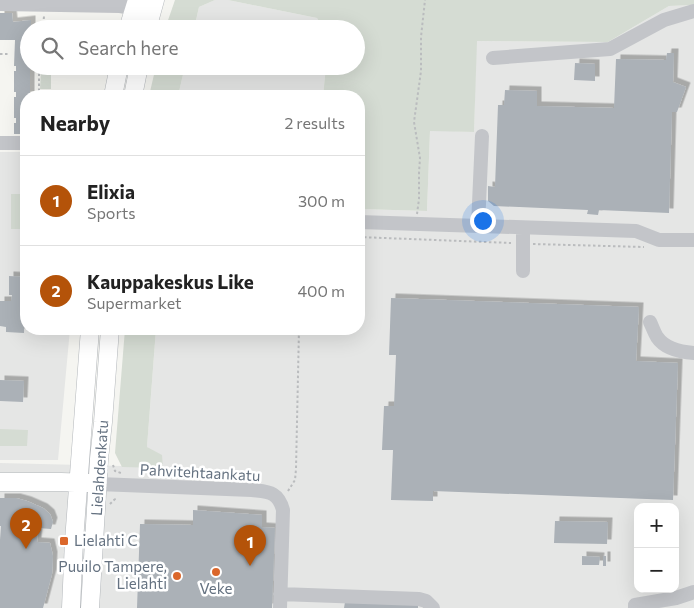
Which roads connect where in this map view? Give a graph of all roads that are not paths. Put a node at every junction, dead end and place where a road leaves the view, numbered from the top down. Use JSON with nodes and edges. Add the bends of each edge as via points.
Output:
{"nodes":[{"id":1,"x":0,"y":4,"type":"edge"},
{"id":2,"x":144,"y":5,"type":"edge"},
{"id":3,"x":694,"y":12,"type":"edge"},
{"id":4,"x":134,"y":20,"type":"edge"},
{"id":5,"x":146,"y":20,"type":"edge"},
{"id":6,"x":494,"y":58,"type":"dead end"},
{"id":7,"x":117,"y":75,"type":"edge"},
{"id":8,"x":137,"y":75,"type":"edge"},
{"id":9,"x":114,"y":90,"type":"edge"},
{"id":10,"x":134,"y":90,"type":"edge"},
{"id":11,"x":482,"y":136,"type":"dead end"},
{"id":12,"x":0,"y":143,"type":"edge"},
{"id":13,"x":20,"y":143,"type":"edge"},
{"id":14,"x":365,"y":222,"type":"edge"},
{"id":15,"x":478,"y":226,"type":"junction"},
{"id":16,"x":523,"y":228,"type":"junction"},
{"id":17,"x":694,"y":240,"type":"edge"},
{"id":18,"x":523,"y":271,"type":"dead end"},
{"id":19,"x":650,"y":322,"type":"dead end"},
{"id":20,"x":90,"y":335,"type":"edge"},
{"id":21,"x":110,"y":335,"type":"edge"},
{"id":22,"x":694,"y":352,"type":"edge"},
{"id":23,"x":0,"y":482,"type":"edge"},
{"id":24,"x":79,"y":483,"type":"junction"},
{"id":25,"x":98,"y":484,"type":"junction"},
{"id":26,"x":694,"y":592,"type":"edge"},
{"id":27,"x":280,"y":594,"type":"junction"},
{"id":28,"x":70,"y":608,"type":"edge"},
{"id":29,"x":90,"y":608,"type":"edge"},
{"id":30,"x":280,"y":608,"type":"edge"},
{"id":31,"x":433,"y":608,"type":"edge"},
{"id":32,"x":635,"y":608,"type":"edge"}],
"edges":[{"from":1,"to":2,"type":"street"},
{"from":2,"to":4,"type":"main road"},
{"from":2,"to":5,"type":"main road"},
{"from":3,"to":6,"type":"street","via":[[664,20],[610,49]]},
{"from":7,"to":9,"type":"main road"},
{"from":8,"to":10,"type":"main road"},
{"from":11,"to":15,"type":"street"},
{"from":12,"to":13,"type":"street"},
{"from":14,"to":15,"type":"street"},
{"from":15,"to":16,"type":"street"},
{"from":16,"to":17,"type":"street","via":[[636,231],[659,240]]},
{"from":16,"to":18,"type":"street"},
{"from":19,"to":22,"type":"street","via":[[657,337],[667,347]]},
{"from":20,"to":24,"type":"main road","name":"Lielahdenkatu"},
{"from":21,"to":25,"type":"main road","name":"Lielahdenkatu"},
{"from":23,"to":24,"type":"main road"},
{"from":24,"to":25,"type":"main road"},
{"from":24,"to":28,"type":"main road","name":"Lielahdenkatu"},
{"from":25,"to":27,"type":"street","name":"Pahvitehtaankatu","via":[[252,490],[274,494],[281,501],[283,510]]},
{"from":25,"to":29,"type":"main road","name":"Lielahdenkatu"},
{"from":26,"to":32,"type":"street","via":[[635,605]]},
{"from":27,"to":30,"type":"street","name":"Pahvitehtaankatu"},
{"from":27,"to":31,"type":"street","via":[[419,599]]}]}
